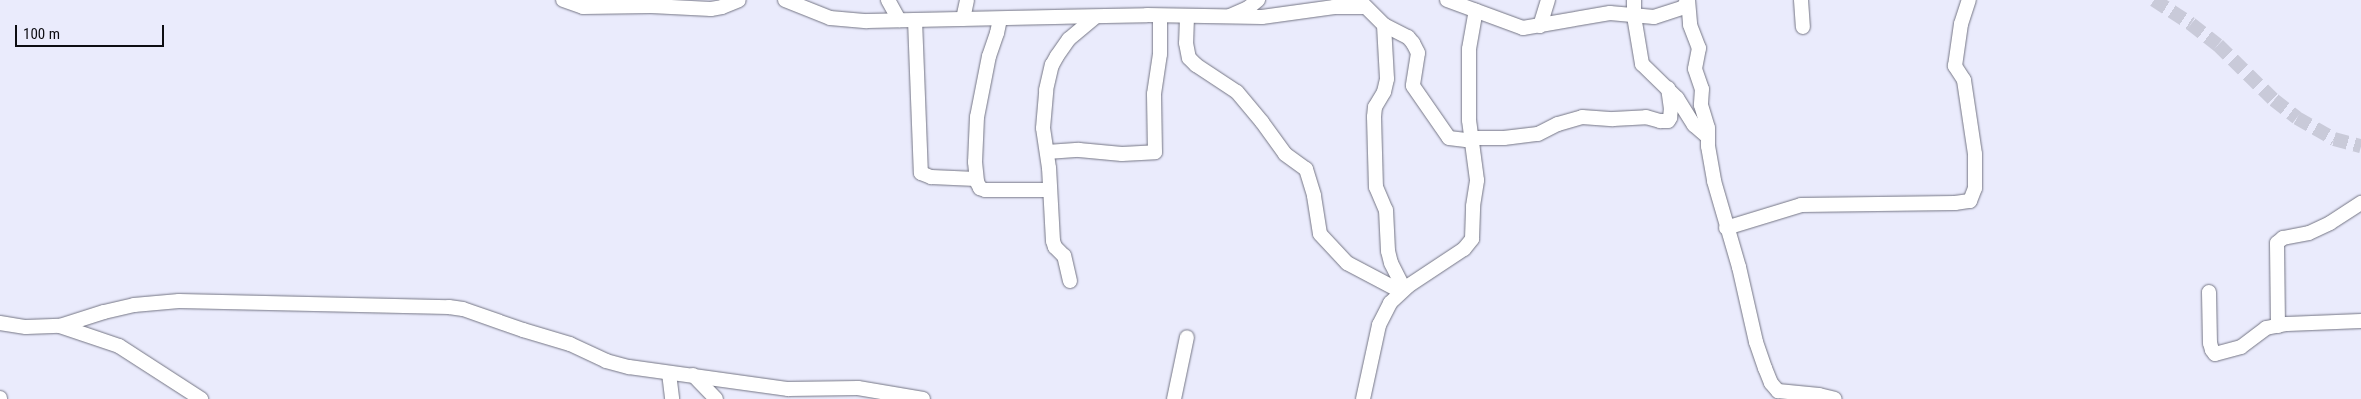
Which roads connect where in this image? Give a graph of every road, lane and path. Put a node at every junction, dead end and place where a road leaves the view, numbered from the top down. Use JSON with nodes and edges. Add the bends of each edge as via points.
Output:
{"nodes":[{"id":1,"x":563,"y":0,"type":"edge"},
{"id":2,"x":739,"y":0,"type":"edge"},
{"id":3,"x":785,"y":0,"type":"edge"},
{"id":4,"x":888,"y":0,"type":"edge"},
{"id":5,"x":967,"y":0,"type":"edge"},
{"id":6,"x":1258,"y":0,"type":"edge"},
{"id":7,"x":1447,"y":0,"type":"edge"},
{"id":8,"x":1548,"y":0,"type":"edge"},
{"id":9,"x":1634,"y":0,"type":"edge"},
{"id":10,"x":1688,"y":0,"type":"edge"},
{"id":11,"x":1801,"y":0,"type":"edge"},
{"id":12,"x":1969,"y":0,"type":"edge"},
{"id":13,"x":1362,"y":4,"type":"edge"},
{"id":14,"x":1476,"y":11,"type":"junction"},
{"id":15,"x":1160,"y":16,"type":"junction"},
{"id":16,"x":1634,"y":16,"type":"junction"},
{"id":17,"x":1095,"y":17,"type":"junction"},
{"id":18,"x":1187,"y":17,"type":"junction"},
{"id":19,"x":1225,"y":18,"type":"junction"},
{"id":20,"x":963,"y":19,"type":"junction"},
{"id":21,"x":1000,"y":19,"type":"junction"},
{"id":22,"x":899,"y":20,"type":"junction"},
{"id":23,"x":915,"y":20,"type":"junction"},
{"id":24,"x":1384,"y":25,"type":"junction"},
{"id":25,"x":1540,"y":26,"type":"junction"},
{"id":26,"x":1803,"y":27,"type":"dead end"},
{"id":27,"x":1668,"y":88,"type":"junction"},
{"id":28,"x":1708,"y":137,"type":"junction"},
{"id":29,"x":1472,"y":139,"type":"junction"},
{"id":30,"x":1047,"y":152,"type":"junction"},
{"id":31,"x":976,"y":179,"type":"junction"},
{"id":32,"x":1049,"y":190,"type":"junction"},
{"id":33,"x":2361,"y":203,"type":"edge"},
{"id":34,"x":1726,"y":228,"type":"junction"},
{"id":35,"x":1070,"y":281,"type":"dead end"},
{"id":36,"x":1402,"y":290,"type":"junction"},
{"id":37,"x":2209,"y":292,"type":"dead end"},
{"id":38,"x":2361,"y":321,"type":"edge"},
{"id":39,"x":0,"y":323,"type":"edge"},
{"id":40,"x":60,"y":326,"type":"junction"},
{"id":41,"x":2278,"y":326,"type":"junction"},
{"id":42,"x":1187,"y":337,"type":"dead end"},
{"id":43,"x":669,"y":373,"type":"junction"},
{"id":44,"x":693,"y":375,"type":"junction"},
{"id":45,"x":201,"y":399,"type":"edge"},
{"id":46,"x":672,"y":399,"type":"edge"},
{"id":47,"x":716,"y":399,"type":"edge"},
{"id":48,"x":923,"y":399,"type":"edge"},
{"id":49,"x":1174,"y":399,"type":"edge"},
{"id":50,"x":1363,"y":399,"type":"edge"},
{"id":51,"x":1835,"y":399,"type":"edge"}],
"edges":[{"from":1,"to":2,"type":"street","via":[[583,7],[711,9]]},
{"from":3,"to":22,"type":"street","via":[[830,18]]},
{"from":4,"to":22,"type":"street"},
{"from":5,"to":20,"type":"street"},
{"from":6,"to":19,"type":"street"},
{"from":7,"to":14,"type":"street"},
{"from":8,"to":25,"type":"street"},
{"from":9,"to":16,"type":"street"},
{"from":10,"to":16,"type":"street","via":[[1684,7],[1660,16]]},
{"from":10,"to":28,"type":"street","via":[[1690,25],[1699,48],[1695,69],[1702,89],[1701,105]]},
{"from":11,"to":26,"type":"street"},
{"from":12,"to":34,"type":"street","via":[[1961,24],[1955,67],[1964,80],[1975,154],[1975,188],[1970,200],[1801,206]]},
{"from":13,"to":19,"type":"street","via":[[1278,16]]},
{"from":13,"to":24,"type":"street"},
{"from":14,"to":25,"type":"street","via":[[1514,26]]},
{"from":14,"to":29,"type":"street","via":[[1470,49]]},
{"from":15,"to":17,"type":"street"},
{"from":15,"to":18,"type":"street"},
{"from":15,"to":30,"type":"street","via":[[1160,54],[1154,94],[1155,152]]},
{"from":16,"to":25,"type":"street","via":[[1610,12]]},
{"from":16,"to":27,"type":"street","via":[[1641,62]]},
{"from":17,"to":21,"type":"street"},
{"from":17,"to":30,"type":"street","via":[[1069,39],[1052,65],[1043,128]]},
{"from":18,"to":19,"type":"street"},
{"from":18,"to":36,"type":"street","via":[[1189,58],[1237,92],[1285,154],[1306,169],[1320,234],[1347,263]]},
{"from":20,"to":21,"type":"street"},
{"from":20,"to":23,"type":"street"},
{"from":21,"to":31,"type":"street","via":[[977,117]]},
{"from":22,"to":23,"type":"street"},
{"from":23,"to":31,"type":"street","via":[[921,173],[931,177]]},
{"from":24,"to":29,"type":"street","via":[[1413,43],[1418,53],[1413,86],[1449,138]]},
{"from":24,"to":36,"type":"street","via":[[1387,79],[1375,107],[1376,186],[1386,210],[1388,251]]},
{"from":27,"to":28,"type":"street","via":[[1694,126]]},
{"from":27,"to":29,"type":"street","via":[[1671,109],[1668,121],[1646,117],[1582,117],[1531,135]]},
{"from":28,"to":34,"type":"street","via":[[1709,155]]},
{"from":29,"to":36,"type":"street","via":[[1478,180],[1470,243],[1450,260]]},
{"from":30,"to":32,"type":"street"},
{"from":31,"to":32,"type":"street","via":[[983,189]]},
{"from":32,"to":35,"type":"street","via":[[1053,240],[1064,256]]},
{"from":33,"to":41,"type":"street","via":[[2330,223],[2309,233],[2283,238],[2277,243]]},
{"from":34,"to":51,"type":"street","via":[[1739,267],[1756,342],[1773,386],[1778,391]]},
{"from":36,"to":50,"type":"street","via":[[1390,303],[1379,325]]},
{"from":37,"to":41,"type":"street","via":[[2213,353],[2230,352],[2266,328]]},
{"from":38,"to":41,"type":"street"},
{"from":39,"to":40,"type":"street","via":[[26,327]]},
{"from":40,"to":43,"type":"street","via":[[134,305],[179,301],[449,306],[570,344],[606,361],[629,368]]},
{"from":40,"to":45,"type":"street","via":[[119,346]]},
{"from":42,"to":49,"type":"street"},
{"from":43,"to":44,"type":"street"},
{"from":43,"to":46,"type":"street"},
{"from":44,"to":47,"type":"street"},
{"from":44,"to":48,"type":"street","via":[[788,389],[858,388]]}]}
